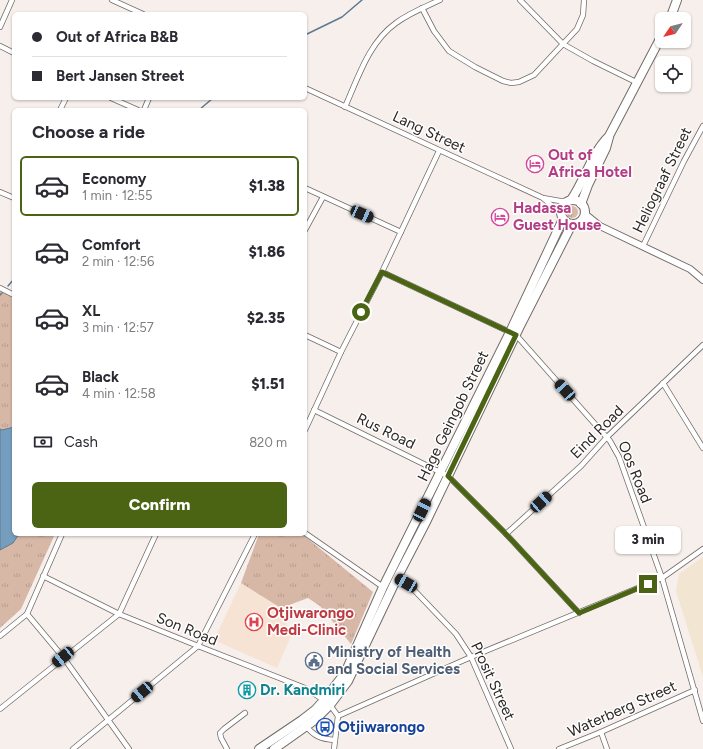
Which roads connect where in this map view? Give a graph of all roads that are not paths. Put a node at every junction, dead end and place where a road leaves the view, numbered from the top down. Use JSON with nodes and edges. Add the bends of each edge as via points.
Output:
{"nodes":[{"id":1,"x":12,"y":0,"type":"edge"},
{"id":2,"x":440,"y":0,"type":"edge"},
{"id":3,"x":520,"y":0,"type":"edge"},
{"id":4,"x":584,"y":0,"type":"edge"},
{"id":5,"x":678,"y":0,"type":"edge"},
{"id":6,"x":116,"y":1,"type":"edge"},
{"id":7,"x":422,"y":8,"type":"junction"},
{"id":8,"x":139,"y":12,"type":"edge"},
{"id":9,"x":673,"y":12,"type":"edge"},
{"id":10,"x":0,"y":27,"type":"edge"},
{"id":11,"x":563,"y":44,"type":"junction"},
{"id":12,"x":0,"y":46,"type":"edge"},
{"id":13,"x":656,"y":48,"type":"edge"},
{"id":14,"x":12,"y":52,"type":"edge"},
{"id":15,"x":638,"y":83,"type":"junction"},
{"id":16,"x":307,"y":89,"type":"edge"},
{"id":17,"x":116,"y":100,"type":"edge"},
{"id":18,"x":345,"y":106,"type":"junction"},
{"id":19,"x":134,"y":108,"type":"edge"},
{"id":20,"x":703,"y":126,"type":"edge"},
{"id":21,"x":609,"y":136,"type":"junction"},
{"id":22,"x":439,"y":151,"type":"junction"},
{"id":23,"x":307,"y":189,"type":"edge"},
{"id":24,"x":0,"y":192,"type":"edge"},
{"id":25,"x":12,"y":197,"type":"edge"},
{"id":26,"x":323,"y":197,"type":"junction"},
{"id":27,"x":543,"y":198,"type":"junction"},
{"id":28,"x":569,"y":201,"type":"junction"},
{"id":29,"x":581,"y":204,"type":"junction"},
{"id":30,"x":562,"y":216,"type":"junction"},
{"id":31,"x":583,"y":217,"type":"junction"},
{"id":32,"x":572,"y":224,"type":"junction"},
{"id":33,"x":307,"y":226,"type":"edge"},
{"id":34,"x":401,"y":232,"type":"junction"},
{"id":35,"x":643,"y":246,"type":"junction"},
{"id":36,"x":382,"y":272,"type":"junction"},
{"id":37,"x":703,"y":280,"type":"edge"},
{"id":38,"x":0,"y":288,"type":"edge"},
{"id":39,"x":12,"y":293,"type":"edge"},
{"id":40,"x":513,"y":334,"type":"junction"},
{"id":41,"x":307,"y":336,"type":"edge"},
{"id":42,"x":703,"y":345,"type":"edge"},
{"id":43,"x":341,"y":352,"type":"junction"},
{"id":44,"x":663,"y":383,"type":"junction"},
{"id":45,"x":314,"y":410,"type":"junction"},
{"id":46,"x":307,"y":426,"type":"edge"},
{"id":47,"x":607,"y":438,"type":"junction"},
{"id":48,"x":703,"y":448,"type":"edge"},
{"id":49,"x":444,"y":474,"type":"junction"},
{"id":50,"x":307,"y":533,"type":"edge"},
{"id":51,"x":506,"y":534,"type":"junction"},
{"id":52,"x":61,"y":536,"type":"edge"},
{"id":53,"x":155,"y":536,"type":"edge"},
{"id":54,"x":254,"y":536,"type":"edge"},
{"id":55,"x":703,"y":549,"type":"edge"},
{"id":56,"x":43,"y":576,"type":"junction"},
{"id":57,"x":397,"y":578,"type":"junction"},
{"id":58,"x":662,"y":578,"type":"junction"},
{"id":59,"x":383,"y":587,"type":"junction"},
{"id":60,"x":579,"y":613,"type":"junction"},
{"id":61,"x":27,"y":614,"type":"junction"},
{"id":62,"x":119,"y":614,"type":"junction"},
{"id":63,"x":0,"y":636,"type":"edge"},
{"id":64,"x":198,"y":646,"type":"junction"},
{"id":65,"x":63,"y":657,"type":"junction"},
{"id":66,"x":471,"y":657,"type":"junction"},
{"id":67,"x":695,"y":690,"type":"junction"},
{"id":68,"x":327,"y":703,"type":"junction"},
{"id":69,"x":0,"y":709,"type":"edge"},
{"id":70,"x":245,"y":713,"type":"dead end"},
{"id":71,"x":338,"y":716,"type":"junction"},
{"id":72,"x":108,"y":719,"type":"junction"},
{"id":73,"x":703,"y":721,"type":"edge"},
{"id":74,"x":304,"y":724,"type":"junction"},
{"id":75,"x":601,"y":732,"type":"junction"},
{"id":76,"x":283,"y":738,"type":"junction"},
{"id":77,"x":334,"y":740,"type":"junction"},
{"id":78,"x":73,"y":749,"type":"edge"},
{"id":79,"x":129,"y":749,"type":"edge"},
{"id":80,"x":227,"y":749,"type":"edge"},
{"id":81,"x":259,"y":749,"type":"edge"},
{"id":82,"x":274,"y":749,"type":"edge"},
{"id":83,"x":334,"y":749,"type":"edge"},
{"id":84,"x":511,"y":749,"type":"edge"},
{"id":85,"x":560,"y":749,"type":"edge"},
{"id":86,"x":607,"y":749,"type":"edge"}],
"edges":[{"from":1,"to":10,"type":"street"},
{"from":2,"to":7,"type":"street"},
{"from":3,"to":11,"type":"street"},
{"from":4,"to":11,"type":"street","via":[[583,15],[577,29]]},
{"from":5,"to":9,"type":"highway"},
{"from":6,"to":8,"type":"street"},
{"from":7,"to":11,"type":"street","via":[[434,31],[449,51],[502,81],[526,80]]},
{"from":7,"to":18,"type":"street","via":[[395,23],[379,39],[367,56]]},
{"from":11,"to":15,"type":"street"},
{"from":12,"to":14,"type":"street"},
{"from":13,"to":15,"type":"highway"},
{"from":15,"to":21,"type":"highway"},
{"from":16,"to":18,"type":"street","name":"Lang Street"},
{"from":17,"to":19,"type":"street"},
{"from":18,"to":22,"type":"street","name":"Lang Street"},
{"from":20,"to":35,"type":"street","name":"Heliograaf Street"},
{"from":21,"to":28,"type":"highway","name":"Hage Geingob Street","via":[[599,148]]},
{"from":21,"to":29,"type":"highway"},
{"from":22,"to":27,"type":"street","name":"Lang Street"},
{"from":22,"to":34,"type":"street"},
{"from":23,"to":26,"type":"street"},
{"from":24,"to":25,"type":"street"},
{"from":26,"to":33,"type":"street"},
{"from":26,"to":34,"type":"street"},
{"from":27,"to":28,"type":"street","name":"Lang Street"},
{"from":27,"to":30,"type":"street","name":"Lang Street"},
{"from":28,"to":29,"type":"highway","via":[[578,201]]},
{"from":28,"to":30,"type":"highway","name":"Hage Geingob Street","via":[[562,206]]},
{"from":29,"to":31,"type":"highway"},
{"from":30,"to":32,"type":"highway"},
{"from":30,"to":40,"type":"highway","name":"Hage Geingob Street"},
{"from":31,"to":32,"type":"highway"},
{"from":31,"to":35,"type":"street"},
{"from":32,"to":40,"type":"highway","name":"Hage Geingob Street"},
{"from":34,"to":36,"type":"street"},
{"from":35,"to":37,"type":"street","via":[[690,269]]},
{"from":36,"to":40,"type":"street","name":"Oos Road"},
{"from":36,"to":43,"type":"street"},
{"from":38,"to":39,"type":"street"},
{"from":40,"to":47,"type":"street","name":"Oos Road"},
{"from":40,"to":49,"type":"highway","name":"Hage Geingob Street"},
{"from":41,"to":43,"type":"street"},
{"from":42,"to":44,"type":"street","name":"Eind Road"},
{"from":43,"to":45,"type":"street"},
{"from":44,"to":47,"type":"street","name":"Eind Road"},
{"from":44,"to":48,"type":"street"},
{"from":45,"to":46,"type":"street"},
{"from":45,"to":49,"type":"street","name":"Rus Road"},
{"from":47,"to":51,"type":"street","name":"Eind Road","via":[[581,466]]},
{"from":47,"to":58,"type":"street","name":"Oos Road","via":[[619,457]]},
{"from":49,"to":51,"type":"street","name":"Rus Road"},
{"from":49,"to":57,"type":"highway","name":"Hage Geingob Street"},
{"from":49,"to":59,"type":"highway","name":"Hage Geingob Street"},
{"from":50,"to":59,"type":"street"},
{"from":51,"to":60,"type":"street","name":"Rus Road"},
{"from":52,"to":56,"type":"street"},
{"from":53,"to":62,"type":"street"},
{"from":54,"to":64,"type":"street"},
{"from":55,"to":58,"type":"street"},
{"from":56,"to":61,"type":"street"},
{"from":56,"to":62,"type":"street","name":"Son Road"},
{"from":57,"to":66,"type":"street","name":"Prosit Street","via":[[414,590],[456,634]]},
{"from":57,"to":68,"type":"highway","name":"Hage Geingob Street","via":[[354,671],[339,694]]},
{"from":58,"to":60,"type":"street"},
{"from":58,"to":67,"type":"street","name":"Oos Road"},
{"from":59,"to":68,"type":"highway","name":"Hage Geingob Street","via":[[345,673]]},
{"from":60,"to":66,"type":"street"},
{"from":61,"to":63,"type":"street"},
{"from":61,"to":65,"type":"street"},
{"from":62,"to":64,"type":"street","name":"Son Road"},
{"from":62,"to":65,"type":"street"},
{"from":64,"to":68,"type":"street","name":"Son Road","via":[[305,688]]},
{"from":64,"to":72,"type":"street"},
{"from":65,"to":69,"type":"street"},
{"from":65,"to":72,"type":"street"},
{"from":66,"to":71,"type":"street"},
{"from":66,"to":84,"type":"street","name":"Prosit Street"},
{"from":67,"to":73,"type":"street","name":"Oos Road"},
{"from":67,"to":75,"type":"street","name":"Waterberg Street"},
{"from":68,"to":71,"type":"street","name":"Son Road"},
{"from":68,"to":74,"type":"highway","name":"Hage Geingob Street"},
{"from":70,"to":80,"type":"street","via":[[220,733]]},
{"from":71,"to":77,"type":"street"},
{"from":72,"to":78,"type":"street"},
{"from":72,"to":79,"type":"street"},
{"from":74,"to":76,"type":"highway","name":"Hage Geingob Street"},
{"from":74,"to":77,"type":"street","via":[[318,737]]},
{"from":75,"to":85,"type":"street","name":"Waterberg Street"},
{"from":75,"to":86,"type":"street"},
{"from":76,"to":81,"type":"highway","name":"Hage Geingob Street"},
{"from":76,"to":82,"type":"highway","name":"Hage Geingob Street"},
{"from":77,"to":83,"type":"street"}]}
